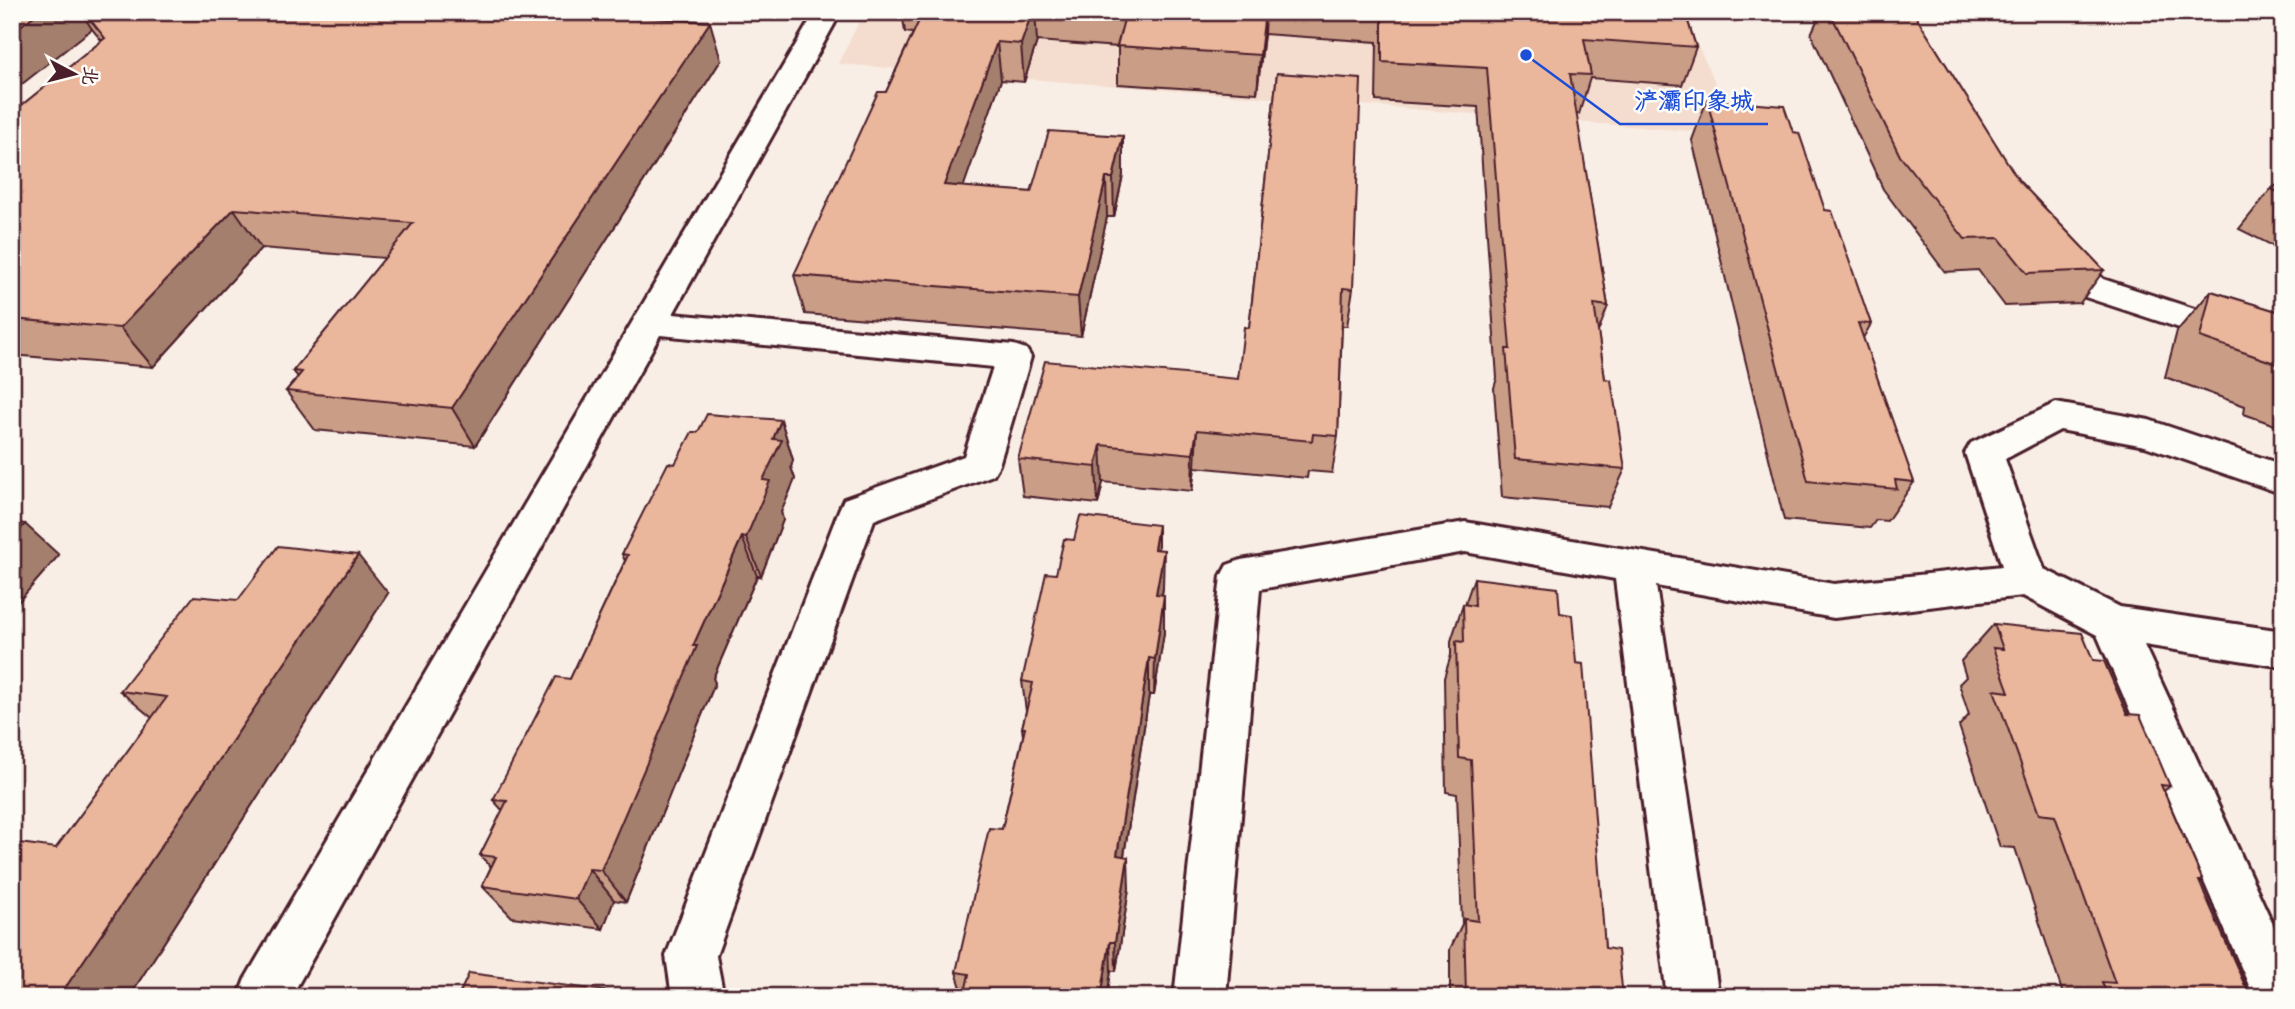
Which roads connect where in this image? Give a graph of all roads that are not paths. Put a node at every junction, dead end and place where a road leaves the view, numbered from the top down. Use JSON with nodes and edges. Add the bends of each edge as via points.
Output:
{"nodes":[{"id":1,"x":828,"y":12,"type":"edge"},
{"id":2,"x":2039,"y":232,"type":"edge"},
{"id":3,"x":650,"y":323,"type":"junction"},
{"id":4,"x":2283,"y":350,"type":"edge"},
{"id":5,"x":2283,"y":480,"type":"edge"},
{"id":6,"x":1633,"y":566,"type":"junction"},
{"id":7,"x":2026,"y":579,"type":"junction"},
{"id":8,"x":2113,"y":623,"type":"junction"},
{"id":9,"x":2283,"y":649,"type":"edge"},
{"id":10,"x":262,"y":997,"type":"edge"},
{"id":11,"x":698,"y":997,"type":"edge"},
{"id":12,"x":1200,"y":997,"type":"edge"},
{"id":13,"x":1693,"y":997,"type":"edge"},
{"id":14,"x":2280,"y":997,"type":"edge"}],
"edges":[{"from":1,"to":3,"type":"street"},
{"from":2,"to":4,"type":"street","via":[[2091,287]]},
{"from":3,"to":10,"type":"street"},
{"from":3,"to":11,"type":"street","via":[[1014,357],[980,465],[858,510],[691,956]]},
{"from":5,"to":7,"type":"street","via":[[2149,433],[2056,416],[1984,453]]},
{"from":6,"to":7,"type":"street","via":[[1834,601]]},
{"from":6,"to":12,"type":"street","via":[[1465,537],[1241,576]]},
{"from":6,"to":13,"type":"street"},
{"from":7,"to":8,"type":"street"},
{"from":8,"to":9,"type":"street"},
{"from":8,"to":14,"type":"street"}]}
